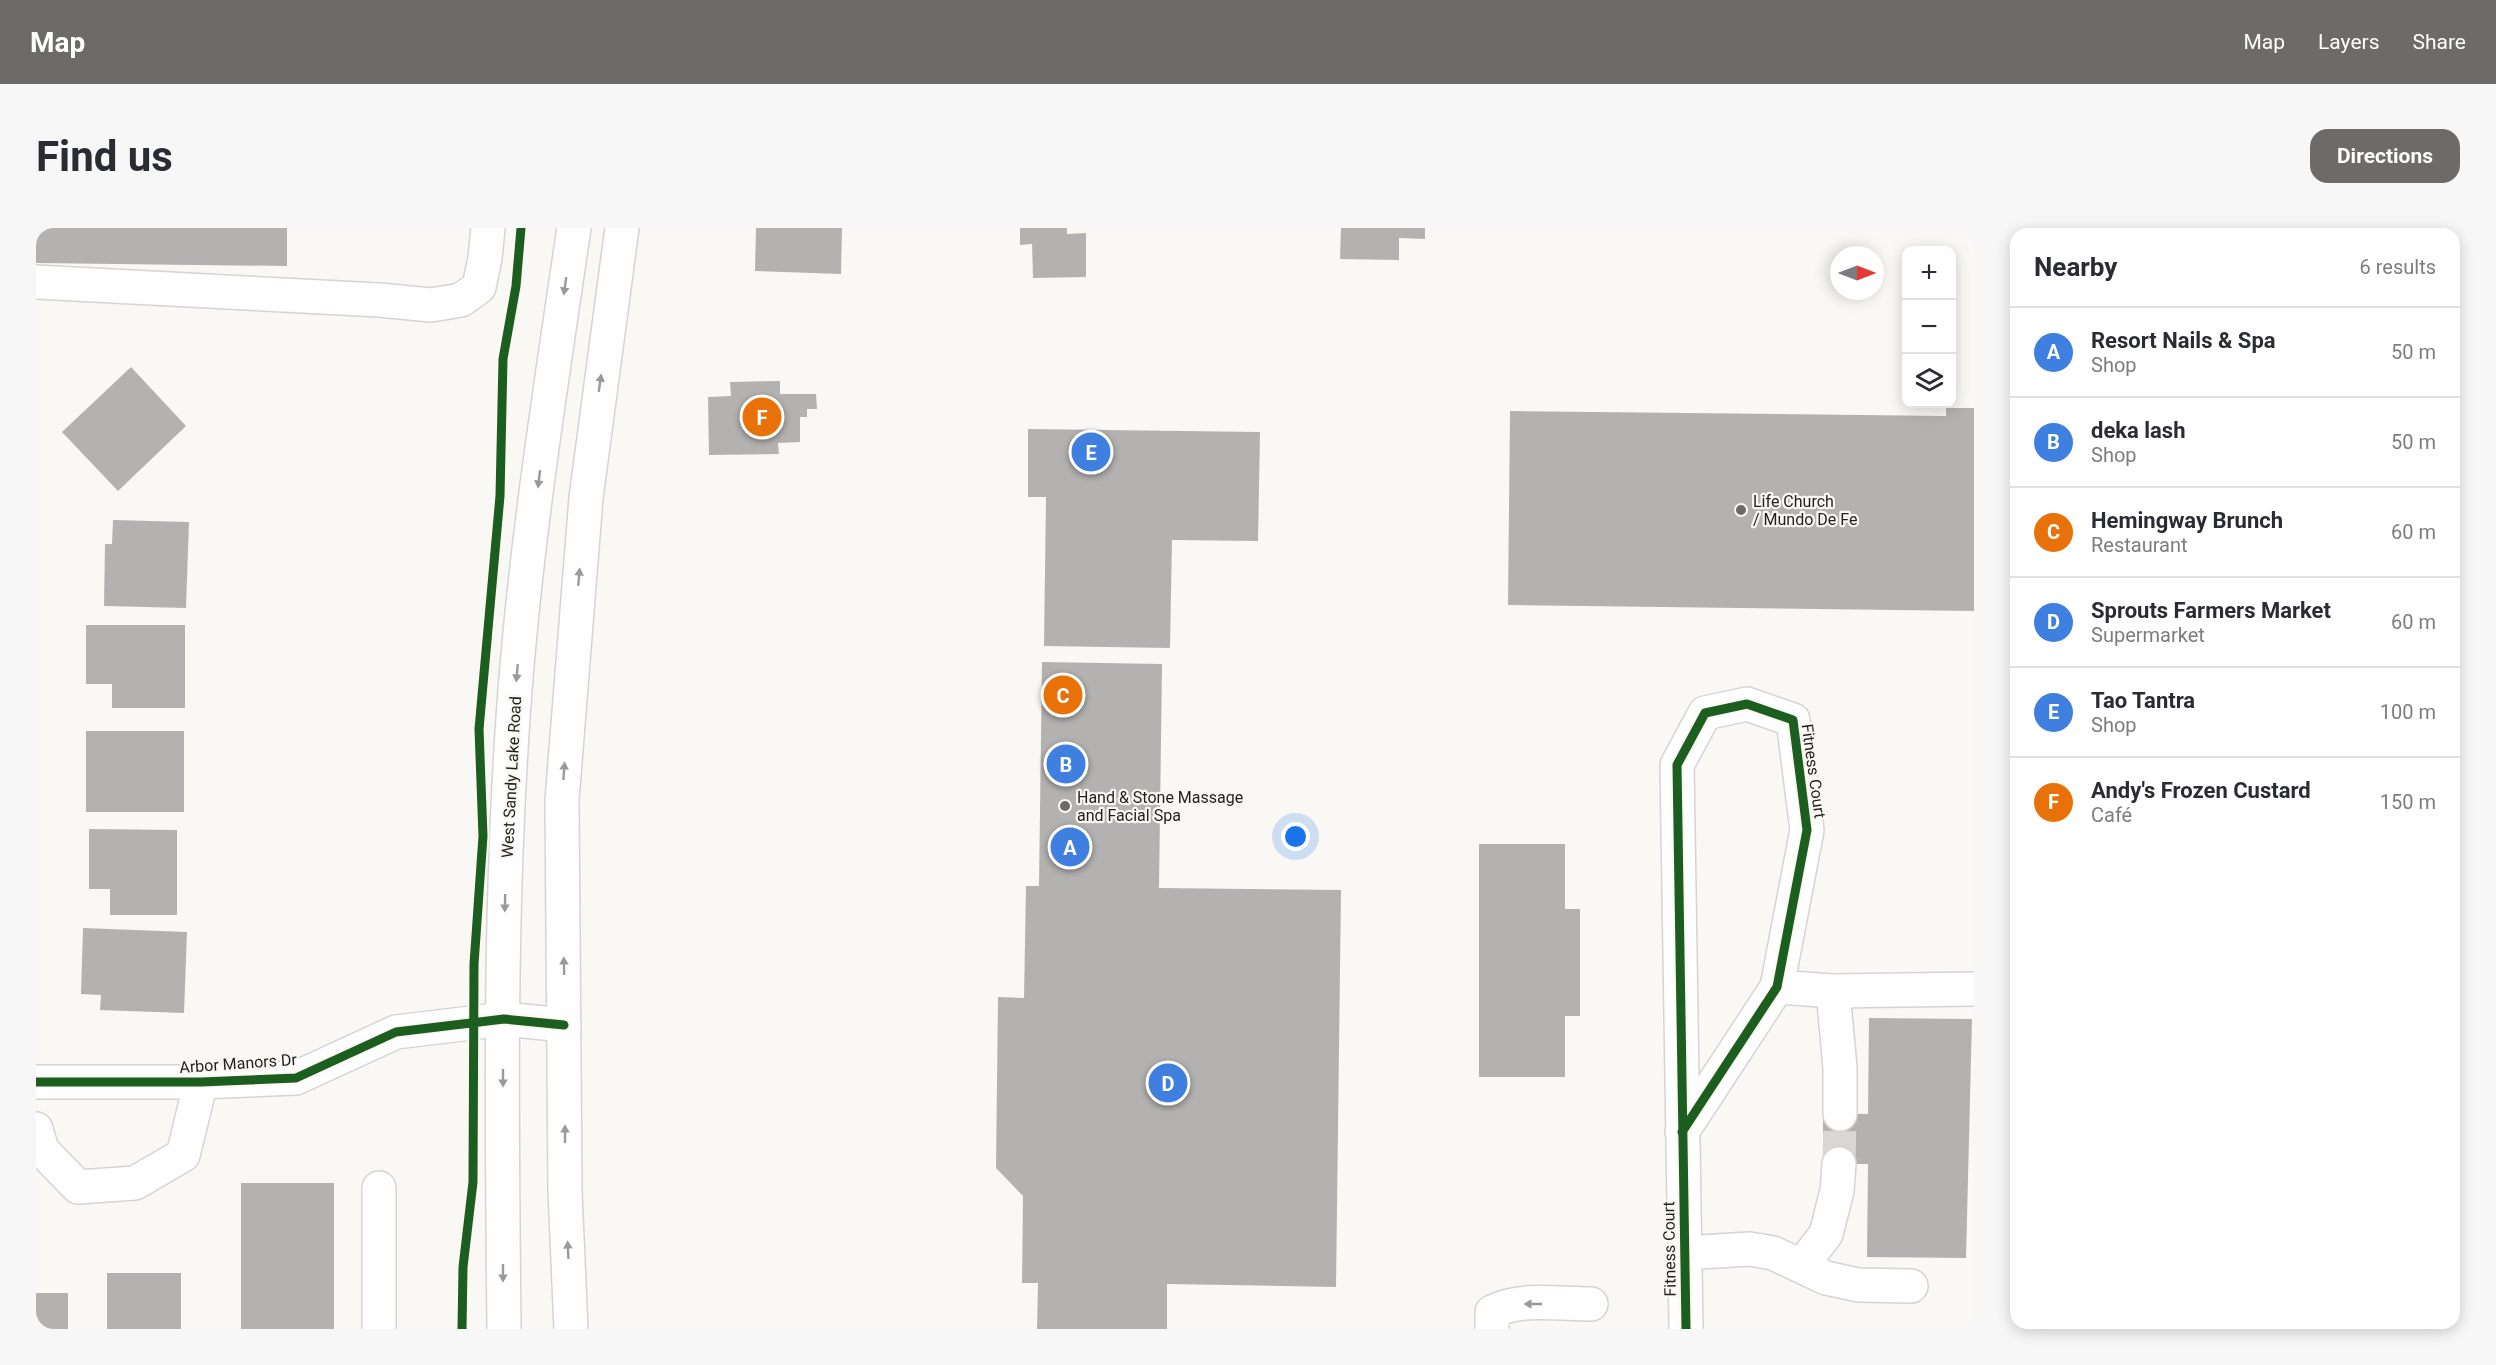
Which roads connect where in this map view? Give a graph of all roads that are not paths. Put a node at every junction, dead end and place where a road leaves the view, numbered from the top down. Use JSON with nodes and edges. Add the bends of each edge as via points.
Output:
{"nodes":[{"id":1,"x":488,"y":228,"type":"edge"},
{"id":2,"x":574,"y":228,"type":"edge"},
{"id":3,"x":622,"y":228,"type":"edge"},
{"id":4,"x":36,"y":282,"type":"edge"},
{"id":5,"x":1777,"y":987,"type":"junction"},
{"id":6,"x":1974,"y":989,"type":"edge"},
{"id":7,"x":1833,"y":991,"type":"junction"},
{"id":8,"x":504,"y":1020,"type":"junction"},
{"id":9,"x":564,"y":1025,"type":"junction"},
{"id":10,"x":36,"y":1082,"type":"edge"},
{"id":11,"x":201,"y":1082,"type":"junction"},
{"id":12,"x":1840,"y":1114,"type":"tunnel mouth"},
{"id":13,"x":36,"y":1129,"type":"edge"},
{"id":14,"x":1682,"y":1132,"type":"junction"},
{"id":15,"x":1839,"y":1164,"type":"tunnel mouth"},
{"id":16,"x":380,"y":1188,"type":"dead end"},
{"id":17,"x":1684,"y":1252,"type":"junction"},
{"id":18,"x":1802,"y":1265,"type":"junction"},
{"id":19,"x":1911,"y":1286,"type":"dead end"},
{"id":20,"x":1591,"y":1304,"type":"dead end"},
{"id":21,"x":380,"y":1329,"type":"edge"},
{"id":22,"x":504,"y":1329,"type":"edge"},
{"id":23,"x":571,"y":1329,"type":"edge"},
{"id":24,"x":1492,"y":1329,"type":"edge"},
{"id":25,"x":1686,"y":1329,"type":"edge"}],
"edges":[{"from":1,"to":4,"type":"main road","via":[[479,287],[461,300],[431,305]]},
{"from":2,"to":8,"type":"main road","name":"West Sandy Lake Road","one_way":true,"via":[[524,594],[513,718]]},
{"from":9,"to":3,"type":"main road","one_way":true,"via":[[562,800],[586,498]]},
{"from":5,"to":7,"type":"main road"},
{"from":5,"to":14,"type":"main road","name":"Fitness Court"},
{"from":5,"to":14,"type":"main road","name":"Fitness Court","via":[[1807,830],[1793,720],[1747,704],[1705,713],[1677,765]]},
{"from":6,"to":7,"type":"main road"},
{"from":7,"to":12,"type":"main road"},
{"from":8,"to":9,"type":"main road","name":"Arbor Manors Dr"},
{"from":8,"to":11,"type":"main road","name":"Arbor Manors Dr","via":[[396,1032],[296,1078]]},
{"from":8,"to":22,"type":"main road","name":"West Sandy Lake Road","one_way":true},
{"from":23,"to":9,"type":"main road","one_way":true},
{"from":10,"to":11,"type":"main road","name":"Arbor Manors Dr"},
{"from":11,"to":13,"type":"main road","name":"Arbor Manors Dr","via":[[183,1155],[135,1183],[78,1187],[42,1150]]},
{"from":14,"to":17,"type":"main road","name":"Fitness Court"},
{"from":15,"to":18,"type":"main road","via":[[1826,1234]]},
{"from":16,"to":21,"type":"main road"},
{"from":17,"to":18,"type":"main road","via":[[1750,1249]]},
{"from":17,"to":25,"type":"main road","name":"Fitness Court"},
{"from":18,"to":19,"type":"main road","via":[[1826,1278],[1858,1285]]},
{"from":20,"to":24,"type":"main road","one_way":true,"via":[[1516,1304],[1499,1308],[1492,1312]]}]}
